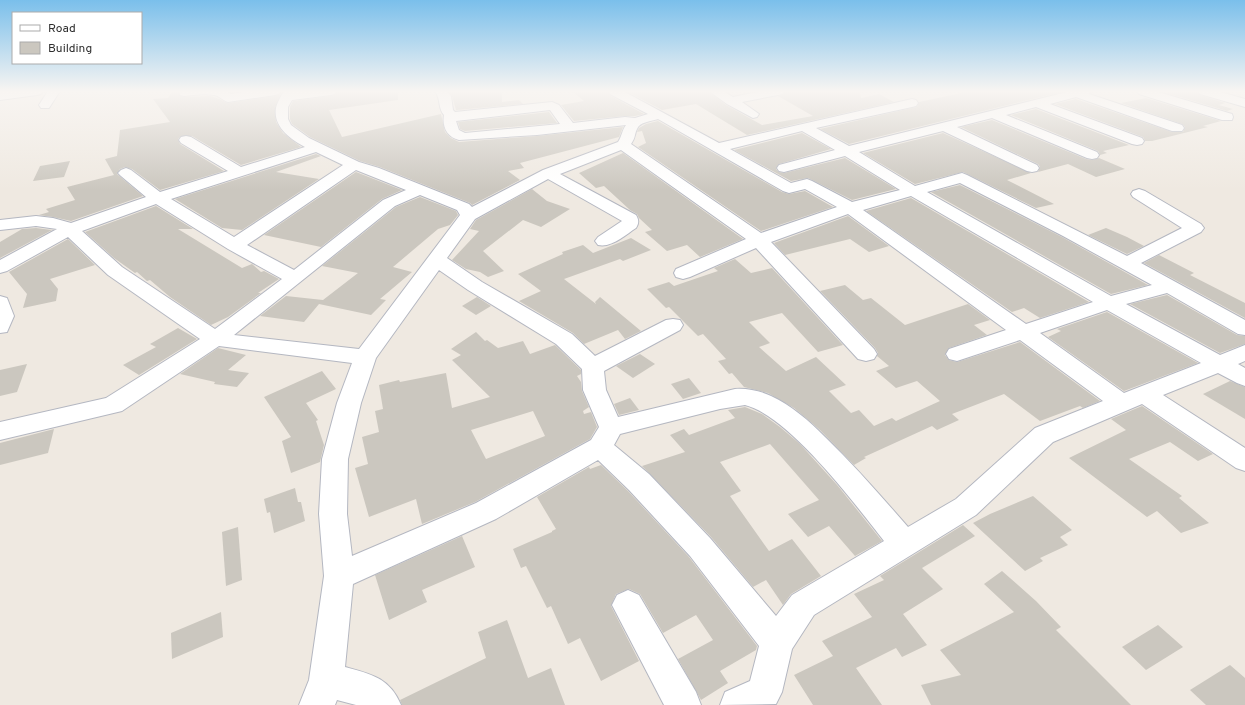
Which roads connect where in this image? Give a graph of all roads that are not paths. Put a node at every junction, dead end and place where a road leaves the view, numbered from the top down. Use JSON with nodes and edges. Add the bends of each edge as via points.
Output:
{"nodes":[{"id":1,"x":284,"y":124,"type":"edge"},
{"id":2,"x":451,"y":124,"type":"edge"},
{"id":3,"x":592,"y":124,"type":"edge"},
{"id":4,"x":633,"y":124,"type":"edge"},
{"id":5,"x":675,"y":124,"type":"edge"},
{"id":6,"x":818,"y":124,"type":"edge"},
{"id":7,"x":953,"y":124,"type":"edge"},
{"id":8,"x":1017,"y":124,"type":"edge"},
{"id":9,"x":1092,"y":124,"type":"edge"},
{"id":10,"x":1166,"y":124,"type":"edge"},
{"id":11,"x":568,"y":126,"type":"joint"},
{"id":12,"x":944,"y":126,"type":"junction"},
{"id":13,"x":804,"y":127,"type":"junction"},
{"id":14,"x":1177,"y":128,"type":"dead end"},
{"id":15,"x":186,"y":140,"type":"dead end"},
{"id":16,"x":1137,"y":141,"type":"dead end"},
{"id":17,"x":623,"y":145,"type":"junction"},
{"id":18,"x":315,"y":148,"type":"junction"},
{"id":19,"x":717,"y":148,"type":"junction"},
{"id":20,"x":847,"y":151,"type":"junction"},
{"id":21,"x":1092,"y":155,"type":"dead end"},
{"id":22,"x":354,"y":165,"type":"junction"},
{"id":23,"x":784,"y":168,"type":"dead end"},
{"id":24,"x":1032,"y":168,"type":"dead end"},
{"id":25,"x":240,"y":172,"type":"junction"},
{"id":26,"x":126,"y":173,"type":"dead end"},
{"id":27,"x":548,"y":173,"type":"junction"},
{"id":28,"x":419,"y":190,"type":"junction"},
{"id":29,"x":913,"y":191,"type":"junction"},
{"id":30,"x":1139,"y":194,"type":"dead end"},
{"id":31,"x":158,"y":198,"type":"junction"},
{"id":32,"x":850,"y":208,"type":"junction"},
{"id":33,"x":469,"y":215,"type":"junction"},
{"id":34,"x":0,"y":225,"type":"edge"},
{"id":35,"x":70,"y":229,"type":"junction"},
{"id":36,"x":759,"y":240,"type":"junction"},
{"id":37,"x":604,"y":241,"type":"dead end"},
{"id":38,"x":234,"y":244,"type":"junction"},
{"id":39,"x":437,"y":260,"type":"junction"},
{"id":40,"x":1127,"y":263,"type":"junction"},
{"id":41,"x":0,"y":267,"type":"edge"},
{"id":42,"x":683,"y":274,"type":"dead end"},
{"id":43,"x":295,"y":278,"type":"junction"},
{"id":44,"x":1169,"y":286,"type":"junction"},
{"id":45,"x":0,"y":302,"type":"edge"},
{"id":46,"x":1109,"y":303,"type":"junction"},
{"id":47,"x":673,"y":325,"type":"dead end"},
{"id":48,"x":0,"y":327,"type":"edge"},
{"id":49,"x":1245,"y":329,"type":"edge"},
{"id":50,"x":1022,"y":332,"type":"junction"},
{"id":51,"x":214,"y":339,"type":"junction"},
{"id":52,"x":1245,"y":352,"type":"edge"},
{"id":53,"x":866,"y":354,"type":"dead end"},
{"id":54,"x":957,"y":354,"type":"dead end"},
{"id":55,"x":365,"y":357,"type":"junction"},
{"id":56,"x":1219,"y":364,"type":"junction"},
{"id":57,"x":593,"y":367,"type":"junction"},
{"id":58,"x":1245,"y":378,"type":"edge"},
{"id":59,"x":1133,"y":399,"type":"junction"},
{"id":60,"x":0,"y":431,"type":"edge"},
{"id":61,"x":606,"y":437,"type":"junction"},
{"id":62,"x":1245,"y":461,"type":"edge"},
{"id":63,"x":905,"y":544,"type":"junction"},
{"id":64,"x":339,"y":576,"type":"junction"},
{"id":65,"x":628,"y":605,"type":"dead end"},
{"id":66,"x":777,"y":642,"type":"junction"},
{"id":67,"x":321,"y":693,"type":"edge"},
{"id":68,"x":383,"y":705,"type":"edge"},
{"id":69,"x":683,"y":705,"type":"edge"},
{"id":70,"x":738,"y":705,"type":"edge"}],
"edges":[{"from":1,"to":18,"type":"street","via":[[286,128]]},
{"from":2,"to":11,"type":"street","via":[[458,136]]},
{"from":3,"to":11,"type":"street"},
{"from":4,"to":17,"type":"street"},
{"from":5,"to":19,"type":"street"},
{"from":6,"to":13,"type":"street"},
{"from":7,"to":12,"type":"street"},
{"from":8,"to":21,"type":"street"},
{"from":9,"to":16,"type":"street"},
{"from":10,"to":14,"type":"street"},
{"from":12,"to":20,"type":"street"},
{"from":12,"to":24,"type":"street"},
{"from":13,"to":19,"type":"street"},
{"from":13,"to":20,"type":"street"},
{"from":15,"to":25,"type":"street"},
{"from":17,"to":27,"type":"street"},
{"from":17,"to":36,"type":"street"},
{"from":18,"to":22,"type":"street"},
{"from":18,"to":25,"type":"street"},
{"from":19,"to":32,"type":"street","via":[[789,188],[807,184]]},
{"from":20,"to":23,"type":"street"},
{"from":20,"to":29,"type":"street"},
{"from":22,"to":28,"type":"street"},
{"from":22,"to":38,"type":"street"},
{"from":25,"to":31,"type":"street"},
{"from":26,"to":31,"type":"street"},
{"from":27,"to":33,"type":"street"},
{"from":27,"to":37,"type":"street","via":[[630,219],[630,224]]},
{"from":28,"to":33,"type":"street","via":[[463,207]]},
{"from":28,"to":43,"type":"street","via":[[389,203]]},
{"from":29,"to":32,"type":"street"},
{"from":29,"to":40,"type":"street","via":[[962,178],[1036,213]]},
{"from":29,"to":46,"type":"street"},
{"from":30,"to":40,"type":"street","via":[[1195,228]]},
{"from":31,"to":35,"type":"street"},
{"from":31,"to":38,"type":"street"},
{"from":32,"to":36,"type":"street"},
{"from":32,"to":50,"type":"street"},
{"from":33,"to":39,"type":"street"},
{"from":34,"to":35,"type":"street","via":[[24,220],[60,223]]},
{"from":35,"to":41,"type":"street"},
{"from":35,"to":51,"type":"street","via":[[115,271]]},
{"from":36,"to":42,"type":"street"},
{"from":36,"to":53,"type":"street"},
{"from":38,"to":43,"type":"street"},
{"from":39,"to":55,"type":"street"},
{"from":39,"to":57,"type":"street","via":[[564,339]]},
{"from":40,"to":44,"type":"street"},
{"from":43,"to":51,"type":"street"},
{"from":44,"to":46,"type":"street"},
{"from":44,"to":49,"type":"street"},
{"from":45,"to":48,"type":"street","via":[[4,316]]},
{"from":46,"to":50,"type":"street"},
{"from":46,"to":56,"type":"street"},
{"from":47,"to":57,"type":"street"},
{"from":50,"to":54,"type":"street"},
{"from":50,"to":59,"type":"street"},
{"from":51,"to":55,"type":"street"},
{"from":51,"to":60,"type":"street","via":[[113,405]]},
{"from":52,"to":56,"type":"street"},
{"from":55,"to":64,"type":"street","via":[[349,403],[335,459],[334,514]]},
{"from":56,"to":58,"type":"street"},
{"from":56,"to":59,"type":"street"},
{"from":57,"to":61,"type":"street","via":[[591,378]]},
{"from":59,"to":62,"type":"street"},
{"from":59,"to":63,"type":"street","via":[[1044,435],[966,507]]},
{"from":61,"to":63,"type":"street","via":[[724,400],[745,396],[756,398],[790,418],[832,460]]},
{"from":61,"to":64,"type":"street","via":[[486,511]]},
{"from":61,"to":66,"type":"street","via":[[639,482],[700,547]]},
{"from":63,"to":66,"type":"street","via":[[802,605]]},
{"from":64,"to":67,"type":"street"},
{"from":65,"to":69,"type":"street"},
{"from":66,"to":70,"type":"street","via":[[764,692]]},
{"from":67,"to":68,"type":"street","via":[[366,690]]}]}
